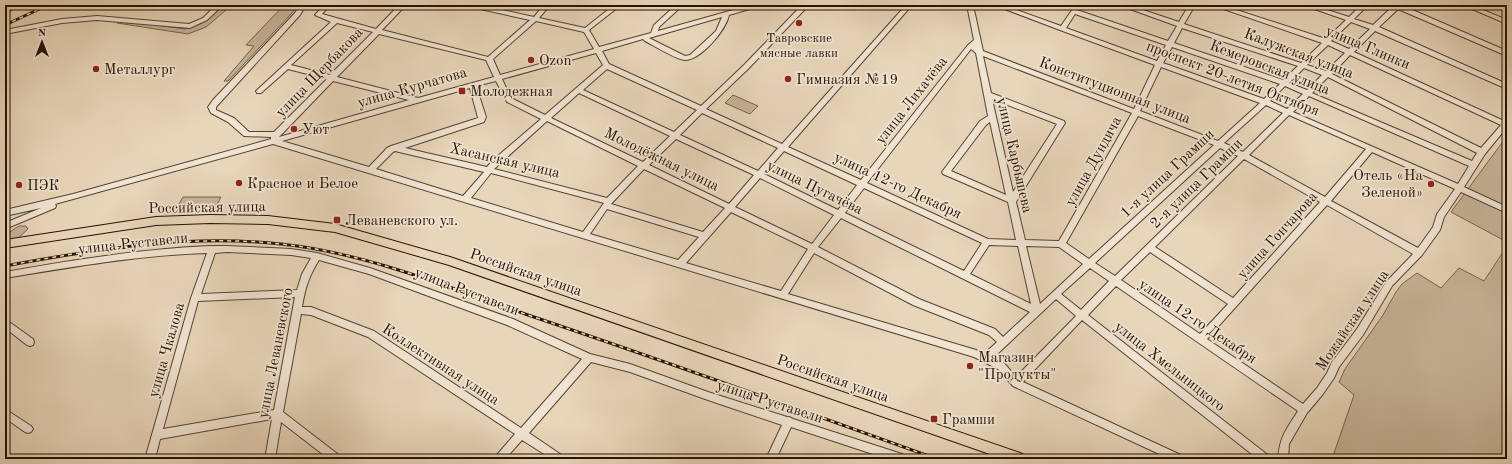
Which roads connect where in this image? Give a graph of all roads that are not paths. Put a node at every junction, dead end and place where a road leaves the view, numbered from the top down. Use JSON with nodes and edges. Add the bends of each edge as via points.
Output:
{"nodes":[{"id":1,"x":220,"y":5,"type":"edge"},
{"id":2,"x":303,"y":5,"type":"edge"},
{"id":3,"x":327,"y":5,"type":"edge"},
{"id":4,"x":403,"y":5,"type":"edge"},
{"id":5,"x":474,"y":5,"type":"edge"},
{"id":6,"x":546,"y":5,"type":"edge"},
{"id":7,"x":618,"y":5,"type":"edge"},
{"id":8,"x":680,"y":5,"type":"edge"},
{"id":9,"x":758,"y":5,"type":"edge"},
{"id":10,"x":806,"y":5,"type":"edge"},
{"id":11,"x":909,"y":5,"type":"edge"},
{"id":12,"x":970,"y":5,"type":"edge"},
{"id":13,"x":997,"y":5,"type":"edge"},
{"id":14,"x":1122,"y":5,"type":"edge"},
{"id":15,"x":1192,"y":5,"type":"edge"},
{"id":16,"x":1215,"y":5,"type":"edge"},
{"id":17,"x":1306,"y":5,"type":"edge"},
{"id":18,"x":1365,"y":5,"type":"edge"},
{"id":19,"x":1397,"y":5,"type":"edge"},
{"id":20,"x":1466,"y":5,"type":"edge"},
{"id":21,"x":726,"y":14,"type":"junction"},
{"id":22,"x":535,"y":19,"type":"junction"},
{"id":23,"x":1350,"y":19,"type":"junction"},
{"id":24,"x":336,"y":21,"type":"junction"},
{"id":25,"x":1507,"y":22,"type":"edge"},
{"id":26,"x":1181,"y":24,"type":"junction"},
{"id":27,"x":1375,"y":28,"type":"junction"},
{"id":28,"x":1062,"y":29,"type":"junction"},
{"id":29,"x":586,"y":30,"type":"junction"},
{"id":30,"x":377,"y":31,"type":"junction"},
{"id":31,"x":5,"y":32,"type":"edge"},
{"id":32,"x":654,"y":34,"type":"junction"},
{"id":33,"x":645,"y":37,"type":"junction"},
{"id":34,"x":978,"y":40,"type":"junction"},
{"id":35,"x":1327,"y":42,"type":"junction"},
{"id":36,"x":1170,"y":44,"type":"junction"},
{"id":37,"x":970,"y":46,"type":"junction"},
{"id":38,"x":597,"y":51,"type":"junction"},
{"id":39,"x":1351,"y":52,"type":"junction"},
{"id":40,"x":981,"y":53,"type":"junction"},
{"id":41,"x":1507,"y":54,"type":"edge"},
{"id":42,"x":490,"y":59,"type":"junction"},
{"id":43,"x":1159,"y":63,"type":"junction"},
{"id":44,"x":1302,"y":65,"type":"junction"},
{"id":45,"x":286,"y":66,"type":"junction"},
{"id":46,"x":606,"y":66,"type":"junction"},
{"id":47,"x":1327,"y":74,"type":"junction"},
{"id":48,"x":331,"y":77,"type":"junction"},
{"id":49,"x":497,"y":78,"type":"junction"},
{"id":50,"x":1284,"y":83,"type":"junction"},
{"id":51,"x":472,"y":85,"type":"junction"},
{"id":52,"x":1507,"y":87,"type":"edge"},
{"id":53,"x":578,"y":90,"type":"junction"},
{"id":54,"x":259,"y":91,"type":"dead end"},
{"id":55,"x":987,"y":94,"type":"junction"},
{"id":56,"x":1308,"y":94,"type":"junction"},
{"id":57,"x":418,"y":100,"type":"junction"},
{"id":58,"x":1265,"y":102,"type":"junction"},
{"id":59,"x":702,"y":110,"type":"junction"},
{"id":60,"x":1136,"y":112,"type":"junction"},
{"id":61,"x":1289,"y":112,"type":"junction"},
{"id":62,"x":992,"y":117,"type":"junction"},
{"id":63,"x":545,"y":118,"type":"junction"},
{"id":64,"x":1506,"y":123,"type":"edge"},
{"id":65,"x":676,"y":135,"type":"junction"},
{"id":66,"x":274,"y":138,"type":"junction"},
{"id":67,"x":1219,"y":144,"type":"junction"},
{"id":68,"x":394,"y":148,"type":"junction"},
{"id":69,"x":784,"y":148,"type":"junction"},
{"id":70,"x":1371,"y":148,"type":"junction"},
{"id":71,"x":1482,"y":152,"type":"junction"},
{"id":72,"x":1244,"y":156,"type":"junction"},
{"id":73,"x":1473,"y":165,"type":"junction"},
{"id":74,"x":643,"y":166,"type":"junction"},
{"id":75,"x":371,"y":170,"type":"junction"},
{"id":76,"x":488,"y":170,"type":"junction"},
{"id":77,"x":760,"y":175,"type":"junction"},
{"id":78,"x":864,"y":184,"type":"junction"},
{"id":79,"x":1458,"y":187,"type":"junction"},
{"id":80,"x":73,"y":197,"type":"junction"},
{"id":81,"x":466,"y":198,"type":"junction"},
{"id":82,"x":1012,"y":201,"type":"junction"},
{"id":83,"x":1326,"y":201,"type":"junction"},
{"id":84,"x":608,"y":203,"type":"junction"},
{"id":85,"x":730,"y":208,"type":"junction"},
{"id":86,"x":1507,"y":210,"type":"edge"},
{"id":87,"x":5,"y":213,"type":"edge"},
{"id":88,"x":838,"y":214,"type":"junction"},
{"id":89,"x":5,"y":226,"type":"edge"},
{"id":90,"x":585,"y":235,"type":"junction"},
{"id":91,"x":705,"y":236,"type":"junction"},
{"id":92,"x":987,"y":242,"type":"junction"},
{"id":93,"x":1023,"y":244,"type":"junction"},
{"id":94,"x":1062,"y":244,"type":"junction"},
{"id":95,"x":7,"y":247,"type":"edge"},
{"id":96,"x":1149,"y":247,"type":"junction"},
{"id":97,"x":813,"y":248,"type":"junction"},
{"id":98,"x":212,"y":249,"type":"junction"},
{"id":99,"x":1419,"y":253,"type":"junction"},
{"id":100,"x":317,"y":256,"type":"junction"},
{"id":101,"x":680,"y":264,"type":"junction"},
{"id":102,"x":1090,"y":264,"type":"junction"},
{"id":103,"x":5,"y":275,"type":"edge"},
{"id":104,"x":966,"y":276,"type":"junction"},
{"id":105,"x":1115,"y":281,"type":"junction"},
{"id":106,"x":300,"y":293,"type":"junction"},
{"id":107,"x":783,"y":295,"type":"junction"},
{"id":108,"x":1056,"y":295,"type":"junction"},
{"id":109,"x":195,"y":298,"type":"junction"},
{"id":110,"x":1234,"y":304,"type":"junction"},
{"id":111,"x":298,"y":310,"type":"junction"},
{"id":112,"x":1037,"y":311,"type":"junction"},
{"id":113,"x":1081,"y":314,"type":"junction"},
{"id":114,"x":5,"y":323,"type":"edge"},
{"id":115,"x":1201,"y":340,"type":"junction"},
{"id":116,"x":30,"y":342,"type":"dead end"},
{"id":117,"x":1003,"y":342,"type":"junction"},
{"id":118,"x":589,"y":358,"type":"junction"},
{"id":119,"x":986,"y":358,"type":"junction"},
{"id":120,"x":1016,"y":383,"type":"junction"},
{"id":121,"x":1304,"y":410,"type":"junction"},
{"id":122,"x":5,"y":413,"type":"edge"},
{"id":123,"x":278,"y":414,"type":"junction"},
{"id":124,"x":789,"y":421,"type":"junction"},
{"id":125,"x":28,"y":429,"type":"dead end"},
{"id":126,"x":521,"y":434,"type":"junction"},
{"id":127,"x":156,"y":435,"type":"junction"},
{"id":128,"x":150,"y":459,"type":"edge"},
{"id":129,"x":270,"y":459,"type":"edge"},
{"id":130,"x":337,"y":459,"type":"edge"},
{"id":131,"x":500,"y":459,"type":"edge"},
{"id":132,"x":560,"y":459,"type":"edge"},
{"id":133,"x":770,"y":459,"type":"edge"},
{"id":134,"x":902,"y":459,"type":"edge"},
{"id":135,"x":1002,"y":459,"type":"edge"},
{"id":136,"x":1020,"y":459,"type":"edge"},
{"id":137,"x":1180,"y":459,"type":"edge"},
{"id":138,"x":1266,"y":459,"type":"edge"},
{"id":139,"x":1283,"y":459,"type":"edge"}],
"edges":[{"from":1,"to":31,"type":"street","via":[[206,19],[190,26],[97,18],[62,21]]},
{"from":2,"to":66,"type":"street","via":[[298,14],[212,107],[247,134]]},
{"from":3,"to":24,"type":"street","via":[[320,16]]},
{"from":4,"to":30,"type":"street","name":"улица Щербакова"},
{"from":5,"to":22,"type":"street"},
{"from":6,"to":22,"type":"street"},
{"from":7,"to":29,"type":"street"},
{"from":8,"to":32,"type":"street","via":[[656,26]]},
{"from":9,"to":21,"type":"street","name":"улица Курчатова"},
{"from":10,"to":59,"type":"street"},
{"from":11,"to":69,"type":"street"},
{"from":12,"to":34,"type":"street","name":"улица Карбышева"},
{"from":13,"to":28,"type":"street","name":"проспект 20-летия Октября"},
{"from":14,"to":26,"type":"street","name":"Калужская улица"},
{"from":15,"to":26,"type":"street","name":"улица Дундича"},
{"from":16,"to":35,"type":"street","name":"улица Глинки"},
{"from":17,"to":23,"type":"street"},
{"from":18,"to":23,"type":"street","name":"1-я улица Грамши"},
{"from":19,"to":27,"type":"street","name":"2-я улица Грамши"},
{"from":19,"to":41,"type":"street"},
{"from":20,"to":25,"type":"street"},
{"from":21,"to":32,"type":"street","name":"улица Курчатова"},
{"from":21,"to":33,"type":"street","via":[[726,22],[722,28],[692,57],[684,58]]},
{"from":22,"to":29,"type":"street"},
{"from":22,"to":42,"type":"street"},
{"from":23,"to":27,"type":"street"},
{"from":23,"to":35,"type":"street","name":"1-я улица Грамши"},
{"from":24,"to":30,"type":"street"},
{"from":24,"to":45,"type":"street"},
{"from":26,"to":36,"type":"street","name":"улица Дундича"},
{"from":26,"to":44,"type":"street","name":"Калужская улица"},
{"from":27,"to":39,"type":"street","name":"2-я улица Грамши"},
{"from":27,"to":52,"type":"street"},
{"from":28,"to":36,"type":"street","name":"Кемеровская улица","via":[[1074,11]]},
{"from":28,"to":43,"type":"street","name":"проспект 20-летия Октября"},
{"from":29,"to":38,"type":"street"},
{"from":30,"to":42,"type":"street"},
{"from":30,"to":48,"type":"street","name":"улица Щербакова"},
{"from":32,"to":33,"type":"street","name":"улица Курчатова"},
{"from":33,"to":38,"type":"street","name":"улица Курчатова"},
{"from":34,"to":37,"type":"street","name":"улица Лихачёва"},
{"from":34,"to":40,"type":"street","name":"улица Карбышева"},
{"from":35,"to":39,"type":"street","name":"улица Глинки"},
{"from":35,"to":44,"type":"street","name":"1-я улица Грамши"},
{"from":36,"to":43,"type":"street","name":"улица Дундича"},
{"from":36,"to":50,"type":"street","name":"Кемеровская улица"},
{"from":37,"to":40,"type":"street","name":"Конституционная улица"},
{"from":37,"to":78,"type":"street","name":"улица Лихачёва"},
{"from":38,"to":46,"type":"street"},
{"from":38,"to":49,"type":"street","name":"улица Курчатова"},
{"from":39,"to":47,"type":"street","name":"2-я улица Грамши"},
{"from":39,"to":64,"type":"street","name":"улица Глинки"},
{"from":40,"to":55,"type":"street","name":"улица Карбышева"},
{"from":40,"to":60,"type":"street","name":"Конституционная улица"},
{"from":42,"to":49,"type":"street","name":"Молодёжная улица"},
{"from":43,"to":58,"type":"street","name":"проспект 20-летия Октября"},
{"from":43,"to":60,"type":"street","name":"улица Дундича"},
{"from":44,"to":47,"type":"street","name":"Калужская улица"},
{"from":44,"to":50,"type":"street","name":"1-я улица Грамши"},
{"from":45,"to":48,"type":"street"},
{"from":45,"to":54,"type":"street"},
{"from":46,"to":53,"type":"street"},
{"from":46,"to":59,"type":"street","name":"улица 12-го Декабря"},
{"from":47,"to":56,"type":"street","name":"2-я улица Грамши"},
{"from":47,"to":71,"type":"street","name":"Калужская улица"},
{"from":48,"to":57,"type":"street"},
{"from":48,"to":66,"type":"street","name":"улица Щербакова"},
{"from":49,"to":51,"type":"street","name":"улица Курчатова"},
{"from":49,"to":63,"type":"street","name":"Молодёжная улица","via":[[509,100]]},
{"from":50,"to":56,"type":"street","name":"Кемеровская улица"},
{"from":50,"to":58,"type":"street","name":"1-я улица Грамши"},
{"from":51,"to":57,"type":"street","name":"улица Курчатова"},
{"from":51,"to":68,"type":"street","via":[[481,120]]},
{"from":53,"to":63,"type":"street"},
{"from":53,"to":65,"type":"street","name":"улица Пугачёва"},
{"from":55,"to":62,"type":"street","name":"улица Карбышева"},
{"from":55,"to":82,"type":"street","via":[[1061,123]]},
{"from":56,"to":61,"type":"street","name":"2-я улица Грамши"},
{"from":56,"to":73,"type":"street","name":"Кемеровская улица"},
{"from":57,"to":66,"type":"street","name":"улица Курчатова"},
{"from":58,"to":61,"type":"street","name":"проспект 20-летия Октября"},
{"from":58,"to":67,"type":"street","name":"1-я улица Грамши"},
{"from":59,"to":65,"type":"street"},
{"from":59,"to":69,"type":"street","name":"улица 12-го Декабря"},
{"from":60,"to":67,"type":"street","name":"Конституционная улица"},
{"from":60,"to":94,"type":"street","name":"улица Дундича"},
{"from":61,"to":70,"type":"street","name":"проспект 20-летия Октября"},
{"from":61,"to":72,"type":"street","name":"2-я улица Грамши"},
{"from":62,"to":82,"type":"street","name":"улица Карбышева"},
{"from":62,"to":82,"type":"street","via":[[982,123],[946,172]]},
{"from":63,"to":74,"type":"street","name":"Молодёжная улица"},
{"from":63,"to":76,"type":"street"},
{"from":64,"to":71,"type":"street","name":"Можайская улица"},
{"from":65,"to":74,"type":"street"},
{"from":65,"to":77,"type":"street","name":"улица Пугачёва"},
{"from":66,"to":75,"type":"street"},
{"from":66,"to":80,"type":"street","name":"улица Курчатова"},
{"from":67,"to":72,"type":"street","name":"Конституционная улица"},
{"from":67,"to":102,"type":"street","name":"1-я улица Грамши"},
{"from":68,"to":75,"type":"street"},
{"from":68,"to":76,"type":"street","name":"Хасанская улица"},
{"from":69,"to":77,"type":"street"},
{"from":69,"to":78,"type":"street","name":"улица 12-го Декабря"},
{"from":70,"to":79,"type":"street","name":"проспект 20-летия Октября"},
{"from":70,"to":83,"type":"street","name":"улица Гончарова"},
{"from":71,"to":73,"type":"street","name":"Можайская улица"},
{"from":72,"to":83,"type":"street","name":"Конституционная улица"},
{"from":72,"to":96,"type":"street","name":"2-я улица Грамши"},
{"from":73,"to":79,"type":"street","name":"Можайская улица"},
{"from":74,"to":84,"type":"street"},
{"from":74,"to":85,"type":"street","name":"Молодёжная улица"},
{"from":75,"to":81,"type":"street"},
{"from":76,"to":81,"type":"street"},
{"from":76,"to":84,"type":"street","name":"Хасанская улица"},
{"from":77,"to":85,"type":"street"},
{"from":77,"to":88,"type":"street","name":"улица Пугачёва"},
{"from":78,"to":88,"type":"street","name":"улица Лихачёва"},
{"from":78,"to":92,"type":"street","name":"улица 12-го Декабря"},
{"from":79,"to":86,"type":"street","name":"проспект 20-летия Октября"},
{"from":79,"to":99,"type":"street","name":"Можайская улица","via":[[1440,216],[1437,228]]},
{"from":80,"to":87,"type":"street","name":"улица Курчатова"},
{"from":80,"to":89,"type":"street","name":"улица Курчатова"},
{"from":81,"to":90,"type":"street"},
{"from":82,"to":93,"type":"street","name":"улица Карбышева"},
{"from":83,"to":99,"type":"street","name":"Конституционная улица"},
{"from":83,"to":110,"type":"street","name":"улица Гончарова"},
{"from":84,"to":90,"type":"street"},
{"from":84,"to":91,"type":"street","name":"Хасанская улица"},
{"from":85,"to":91,"type":"street"},
{"from":85,"to":97,"type":"street","name":"Молодёжная улица"},
{"from":88,"to":97,"type":"street","name":"улица Лихачёва"},
{"from":88,"to":104,"type":"street","name":"улица Пугачёва"},
{"from":90,"to":101,"type":"street"},
{"from":91,"to":101,"type":"street"},
{"from":92,"to":93,"type":"street","name":"улица 12-го Декабря"},
{"from":92,"to":104,"type":"street"},
{"from":93,"to":94,"type":"street","name":"улица 12-го Декабря"},
{"from":93,"to":112,"type":"street","name":"улица Карбышева"},
{"from":94,"to":102,"type":"street","name":"улица 12-го Декабря"},
{"from":95,"to":135,"type":"main road","name":"Российская улица","via":[[154,225],[265,224],[332,232],[454,268]]},
{"from":95,"to":136,"type":"main road","name":"Российская улица","via":[[91,230],[156,222],[210,219],[268,220],[335,228],[450,261]]},
{"from":96,"to":105,"type":"street","name":"2-я улица Грамши"},
{"from":96,"to":110,"type":"street"},
{"from":97,"to":107,"type":"street","name":"улица Лихачёва"},
{"from":97,"to":117,"type":"street","name":"Молодёжная улица","via":[[916,302],[992,332]]},
{"from":98,"to":100,"type":"street","name":"улица Руставели","via":[[291,252]]},
{"from":98,"to":103,"type":"street","name":"улица Руставели","via":[[93,260]]},
{"from":98,"to":109,"type":"street","name":"улица Чкалова"},
{"from":99,"to":121,"type":"street","name":"Можайская улица","via":[[1389,284],[1320,392]]},
{"from":100,"to":106,"type":"street","name":"улица Леваневского","via":[[306,274]]},
{"from":100,"to":118,"type":"street","name":"улица Руставели","via":[[417,287],[510,322]]},
{"from":101,"to":107,"type":"street"},
{"from":102,"to":105,"type":"street","name":"улица 12-го Декабря"},
{"from":102,"to":108,"type":"street","name":"1-я улица Грамши"},
{"from":104,"to":112,"type":"street","name":"улица Пугачёва"},
{"from":105,"to":113,"type":"street","name":"2-я улица Грамши"},
{"from":105,"to":115,"type":"street","name":"улица 12-го Декабря"},
{"from":106,"to":109,"type":"street"},
{"from":106,"to":111,"type":"street","name":"улица Леваневского"},
{"from":107,"to":119,"type":"street"},
{"from":108,"to":112,"type":"street","name":"1-я улица Грамши"},
{"from":108,"to":113,"type":"street","name":"улица Хмельницкого"},
{"from":109,"to":127,"type":"street","name":"улица Чкалова"},
{"from":110,"to":115,"type":"street","name":"улица Гончарова"},
{"from":111,"to":123,"type":"street","name":"улица Леваневского"},
{"from":111,"to":126,"type":"street","name":"Коллективная улица","via":[[311,311],[371,334]]},
{"from":112,"to":117,"type":"street","name":"1-я улица Грамши"},
{"from":113,"to":120,"type":"street","name":"2-я улица Грамши"},
{"from":113,"to":138,"type":"street","name":"улица Хмельницкого"},
{"from":114,"to":116,"type":"street"},
{"from":115,"to":121,"type":"street","name":"улица 12-го Декабря"},
{"from":117,"to":119,"type":"street","name":"1-я улица Грамши"},
{"from":118,"to":124,"type":"street","name":"улица Руставели","via":[[630,368]]},
{"from":118,"to":126,"type":"street"},
{"from":119,"to":120,"type":"street","via":[[1001,366]]},
{"from":120,"to":137,"type":"street"},
{"from":121,"to":139,"type":"street","name":"Можайская улица","via":[[1284,444]]},
{"from":122,"to":125,"type":"street"},
{"from":123,"to":127,"type":"street"},
{"from":123,"to":129,"type":"street","name":"улица Леваневского"},
{"from":123,"to":130,"type":"street"},
{"from":124,"to":133,"type":"street"},
{"from":124,"to":134,"type":"street","name":"улица Руставели"},
{"from":126,"to":131,"type":"street"},
{"from":126,"to":132,"type":"street","name":"Коллективная улица"},
{"from":127,"to":128,"type":"street","name":"улица Чкалова"}]}
